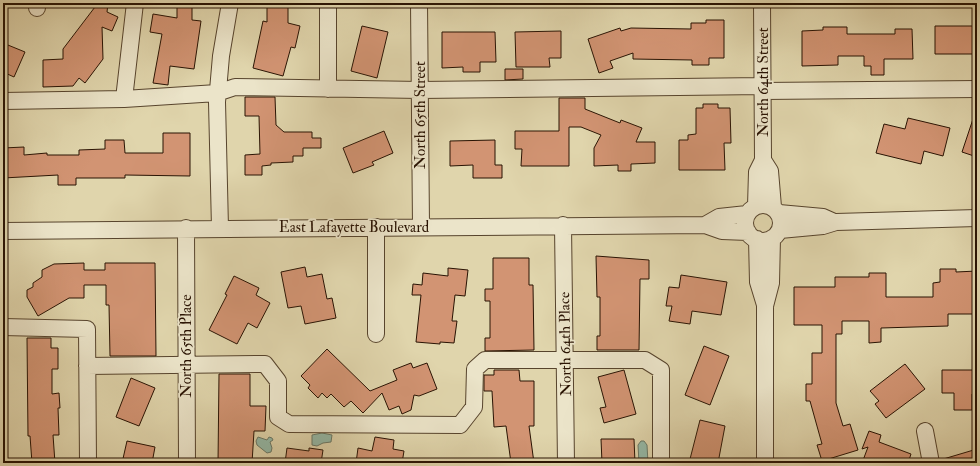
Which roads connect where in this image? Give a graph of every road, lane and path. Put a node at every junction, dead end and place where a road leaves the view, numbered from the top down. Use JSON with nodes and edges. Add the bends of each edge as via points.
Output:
{"nodes":[{"id":1,"x":135,"y":3,"type":"edge"},
{"id":2,"x":230,"y":3,"type":"edge"},
{"id":3,"x":328,"y":3,"type":"edge"},
{"id":4,"x":419,"y":3,"type":"edge"},
{"id":5,"x":762,"y":3,"type":"edge"},
{"id":6,"x":762,"y":88,"type":"junction"},
{"id":7,"x":328,"y":89,"type":"junction"},
{"id":8,"x":977,"y":89,"type":"edge"},
{"id":9,"x":420,"y":90,"type":"junction"},
{"id":10,"x":218,"y":93,"type":"junction"},
{"id":11,"x":124,"y":99,"type":"junction"},
{"id":12,"x":3,"y":101,"type":"edge"},
{"id":13,"x":763,"y":160,"type":"junction"},
{"id":14,"x":752,"y":210,"type":"junction"},
{"id":15,"x":776,"y":210,"type":"junction"},
{"id":16,"x":977,"y":218,"type":"edge"},
{"id":17,"x":836,"y":222,"type":"junction"},
{"id":18,"x":563,"y":225,"type":"junction"},
{"id":19,"x":705,"y":225,"type":"junction"},
{"id":20,"x":421,"y":226,"type":"junction"},
{"id":21,"x":376,"y":227,"type":"junction"},
{"id":22,"x":186,"y":228,"type":"junction"},
{"id":23,"x":220,"y":228,"type":"junction"},
{"id":24,"x":3,"y":231,"type":"edge"},
{"id":25,"x":764,"y":235,"type":"junction"},
{"id":26,"x":3,"y":327,"type":"edge"},
{"id":27,"x":376,"y":334,"type":"dead end"},
{"id":28,"x":565,"y":359,"type":"junction"},
{"id":29,"x":87,"y":366,"type":"junction"},
{"id":30,"x":186,"y":366,"type":"junction"},
{"id":31,"x":926,"y":431,"type":"dead end"},
{"id":32,"x":88,"y":463,"type":"edge"},
{"id":33,"x":187,"y":463,"type":"edge"},
{"id":34,"x":566,"y":463,"type":"edge"},
{"id":35,"x":661,"y":463,"type":"edge"},
{"id":36,"x":765,"y":463,"type":"edge"},
{"id":37,"x":931,"y":463,"type":"edge"}],
"edges":[{"from":1,"to":11,"type":"street"},
{"from":2,"to":10,"type":"street"},
{"from":3,"to":7,"type":"street"},
{"from":4,"to":9,"type":"street","name":"North 65th Street"},
{"from":5,"to":6,"type":"street","name":"North 64th Street"},
{"from":6,"to":8,"type":"street"},
{"from":6,"to":9,"type":"street"},
{"from":6,"to":13,"type":"street","name":"North 64th Street"},
{"from":7,"to":9,"type":"street"},
{"from":7,"to":10,"type":"street","via":[[235,87]]},
{"from":9,"to":20,"type":"street","name":"North 65th Street"},
{"from":10,"to":11,"type":"street"},
{"from":10,"to":23,"type":"street"},
{"from":11,"to":12,"type":"street"},
{"from":13,"to":14,"type":"street","name":"North 64th Street","via":[[757,172]]},
{"from":13,"to":15,"type":"street","name":"North 64th Street","via":[[770,171]]},
{"from":14,"to":15,"type":"street","via":[[764,205]]},
{"from":14,"to":19,"type":"street","name":"East Lafayette Boulevard","via":[[719,217]]},
{"from":14,"to":25,"type":"street","via":[[745,223]]},
{"from":15,"to":17,"type":"street","name":"East Lafayette Boulevard","via":[[823,217]]},
{"from":15,"to":25,"type":"street","via":[[781,224]]},
{"from":16,"to":17,"type":"street","name":"East Lafayette Boulevard"},
{"from":17,"to":25,"type":"street","name":"East Lafayette Boulevard"},
{"from":18,"to":19,"type":"street","name":"East Lafayette Boulevard"},
{"from":18,"to":20,"type":"street","name":"East Lafayette Boulevard"},
{"from":18,"to":28,"type":"street","name":"North 64th Place"},
{"from":19,"to":25,"type":"street","name":"East Lafayette Boulevard","via":[[722,231]]},
{"from":20,"to":21,"type":"street","name":"East Lafayette Boulevard"},
{"from":21,"to":23,"type":"street","name":"East Lafayette Boulevard"},
{"from":21,"to":27,"type":"street"},
{"from":22,"to":23,"type":"street","name":"East Lafayette Boulevard"},
{"from":22,"to":24,"type":"street","name":"East Lafayette Boulevard"},
{"from":22,"to":30,"type":"street","name":"North 65th Place"},
{"from":25,"to":36,"type":"street","via":[[771,283],[765,306]]},
{"from":26,"to":29,"type":"street","via":[[87,329]]},
{"from":28,"to":30,"type":"street","via":[[485,360],[475,370],[474,407],[460,425],[289,424],[278,417],[278,381],[265,364]]},
{"from":28,"to":34,"type":"street","name":"North 64th Place"},
{"from":28,"to":35,"type":"street","via":[[645,360],[660,370]]},
{"from":29,"to":30,"type":"street"},
{"from":29,"to":32,"type":"street"},
{"from":30,"to":33,"type":"street","name":"North 65th Place"},
{"from":31,"to":37,"type":"street"}]}
